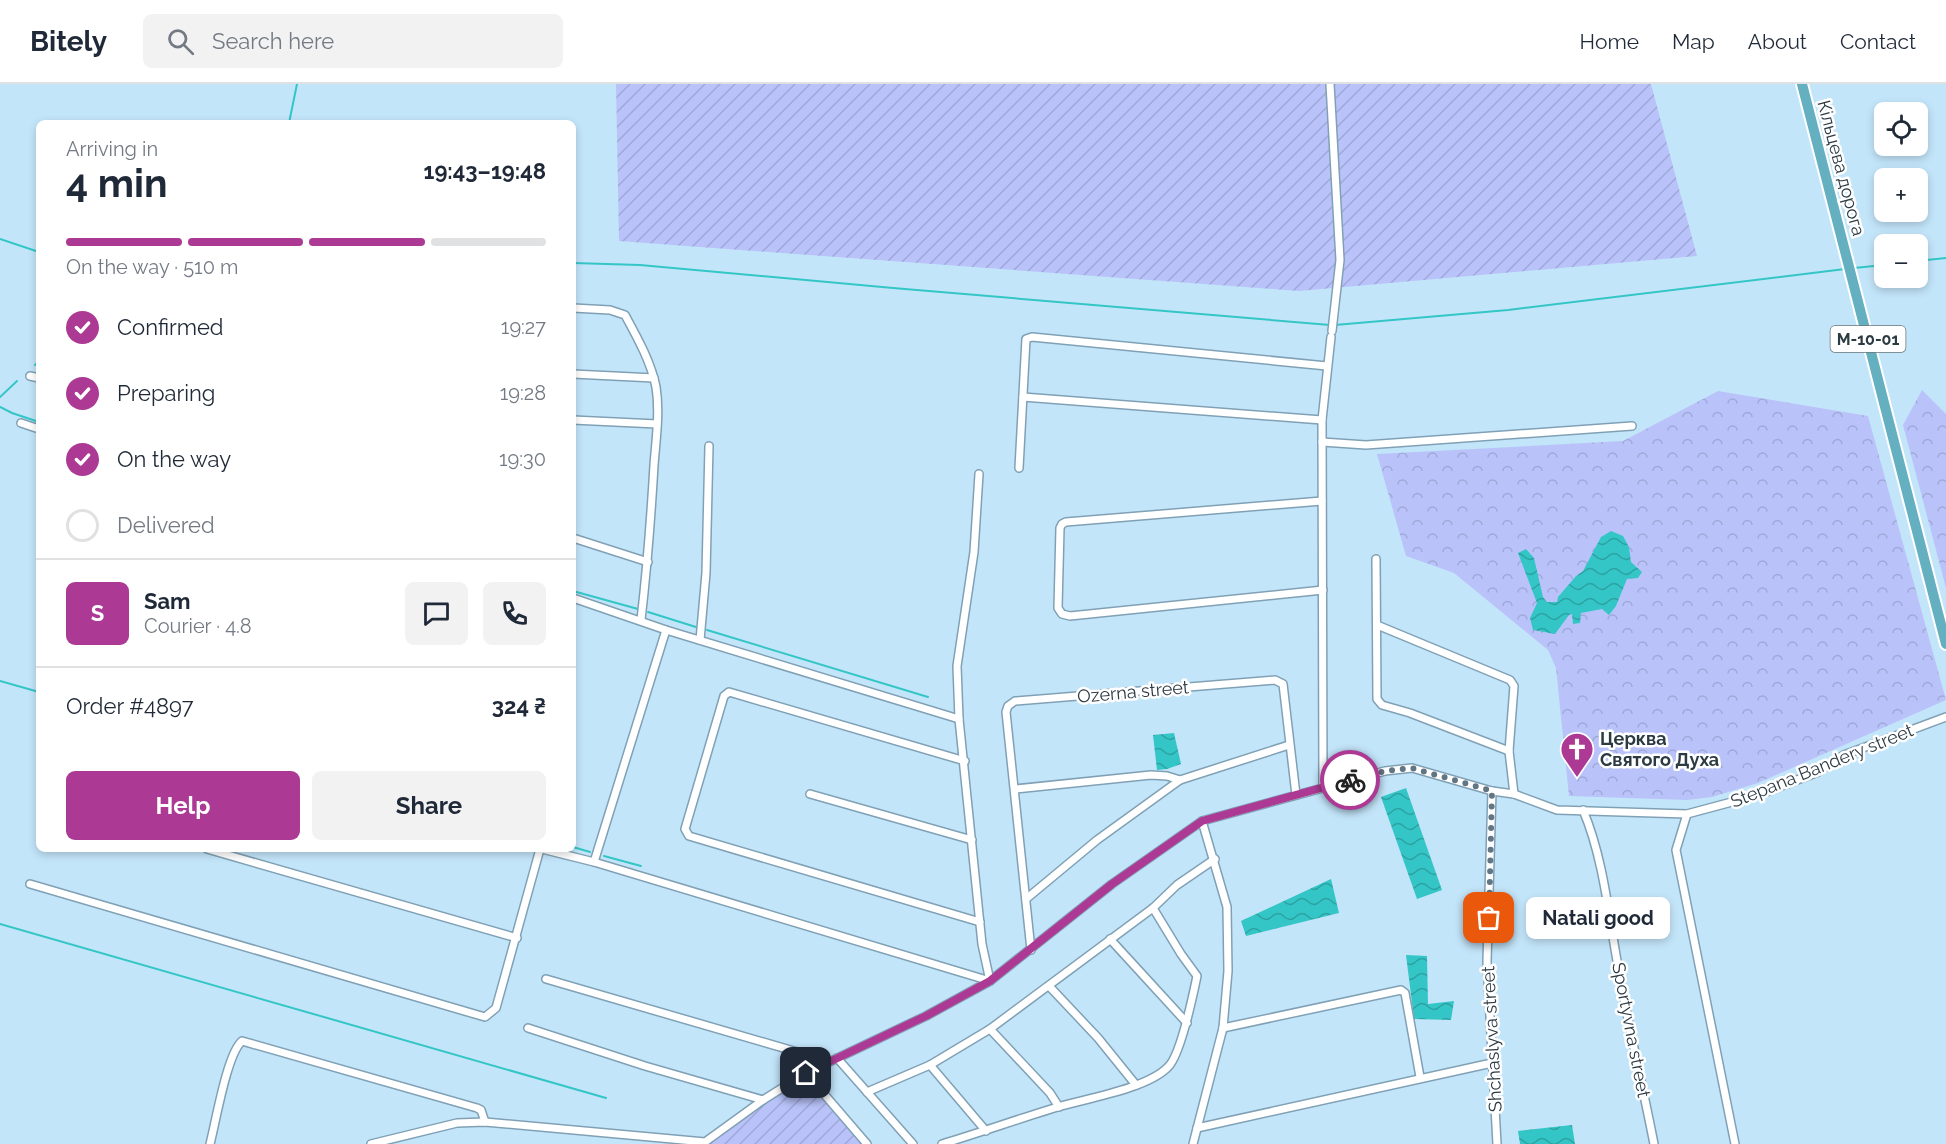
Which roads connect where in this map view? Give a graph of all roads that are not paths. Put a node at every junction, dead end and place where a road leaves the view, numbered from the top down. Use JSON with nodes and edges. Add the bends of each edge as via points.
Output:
{"nodes":[{"id":1,"x":1330,"y":84,"type":"edge"},
{"id":2,"x":1802,"y":84,"type":"edge"},
{"id":3,"x":576,"y":308,"type":"edge"},
{"id":4,"x":1327,"y":366,"type":"junction"},
{"id":5,"x":576,"y":374,"type":"edge"},
{"id":6,"x":30,"y":375,"type":"dead end"},
{"id":7,"x":36,"y":377,"type":"edge"},
{"id":8,"x":654,"y":378,"type":"junction"},
{"id":9,"x":1023,"y":397,"type":"junction"},
{"id":10,"x":576,"y":420,"type":"edge"},
{"id":11,"x":1322,"y":420,"type":"junction"},
{"id":12,"x":21,"y":423,"type":"dead end"},
{"id":13,"x":657,"y":424,"type":"junction"},
{"id":14,"x":1632,"y":426,"type":"dead end"},
{"id":15,"x":36,"y":428,"type":"edge"},
{"id":16,"x":1322,"y":442,"type":"junction"},
{"id":17,"x":709,"y":446,"type":"dead end"},
{"id":18,"x":1019,"y":468,"type":"dead end"},
{"id":19,"x":979,"y":474,"type":"dead end"},
{"id":20,"x":1322,"y":501,"type":"junction"},
{"id":21,"x":576,"y":538,"type":"edge"},
{"id":22,"x":1376,"y":559,"type":"dead end"},
{"id":23,"x":648,"y":562,"type":"junction"},
{"id":24,"x":1323,"y":590,"type":"junction"},
{"id":25,"x":576,"y":599,"type":"edge"},
{"id":26,"x":641,"y":620,"type":"junction"},
{"id":27,"x":1377,"y":625,"type":"junction"},
{"id":28,"x":666,"y":630,"type":"junction"},
{"id":29,"x":700,"y":640,"type":"junction"},
{"id":30,"x":1946,"y":644,"type":"edge"},
{"id":31,"x":1946,"y":717,"type":"edge"},
{"id":32,"x":959,"y":719,"type":"junction"},
{"id":33,"x":1289,"y":745,"type":"junction"},
{"id":34,"x":1509,"y":751,"type":"junction"},
{"id":35,"x":965,"y":761,"type":"junction"},
{"id":36,"x":1180,"y":780,"type":"junction"},
{"id":37,"x":1323,"y":788,"type":"junction"},
{"id":38,"x":1015,"y":789,"type":"junction"},
{"id":39,"x":1492,"y":791,"type":"junction"},
{"id":40,"x":810,"y":794,"type":"dead end"},
{"id":41,"x":1514,"y":794,"type":"junction"},
{"id":42,"x":1296,"y":795,"type":"junction"},
{"id":43,"x":1583,"y":810,"type":"junction"},
{"id":44,"x":1686,"y":814,"type":"junction"},
{"id":45,"x":1202,"y":821,"type":"junction"},
{"id":46,"x":972,"y":840,"type":"junction"},
{"id":47,"x":217,"y":852,"type":"edge"},
{"id":48,"x":540,"y":852,"type":"edge"},
{"id":49,"x":553,"y":852,"type":"edge"},
{"id":50,"x":1215,"y":859,"type":"junction"},
{"id":51,"x":594,"y":862,"type":"junction"},
{"id":52,"x":30,"y":884,"type":"dead end"},
{"id":53,"x":1026,"y":899,"type":"junction"},
{"id":54,"x":1153,"y":908,"type":"junction"},
{"id":55,"x":980,"y":922,"type":"junction"},
{"id":56,"x":517,"y":938,"type":"junction"},
{"id":57,"x":1110,"y":939,"type":"junction"},
{"id":58,"x":1031,"y":950,"type":"junction"},
{"id":59,"x":546,"y":979,"type":"dead end"},
{"id":60,"x":990,"y":981,"type":"junction"},
{"id":61,"x":1049,"y":987,"type":"junction"},
{"id":62,"x":1187,"y":1023,"type":"junction"},
{"id":63,"x":528,"y":1028,"type":"dead end"},
{"id":64,"x":1223,"y":1028,"type":"junction"},
{"id":65,"x":990,"y":1029,"type":"junction"},
{"id":66,"x":837,"y":1058,"type":"junction"},
{"id":67,"x":826,"y":1062,"type":"junction"},
{"id":68,"x":1492,"y":1063,"type":"junction"},
{"id":69,"x":930,"y":1065,"type":"junction"},
{"id":70,"x":806,"y":1073,"type":"junction"},
{"id":71,"x":1420,"y":1077,"type":"junction"},
{"id":72,"x":1136,"y":1085,"type":"junction"},
{"id":73,"x":867,"y":1092,"type":"junction"},
{"id":74,"x":763,"y":1100,"type":"junction"},
{"id":75,"x":1059,"y":1107,"type":"junction"},
{"id":76,"x":485,"y":1122,"type":"junction"},
{"id":77,"x":1197,"y":1128,"type":"junction"},
{"id":78,"x":986,"y":1131,"type":"junction"},
{"id":79,"x":704,"y":1143,"type":"edge"},
{"id":80,"x":210,"y":1144,"type":"edge"},
{"id":81,"x":371,"y":1144,"type":"edge"},
{"id":82,"x":867,"y":1144,"type":"edge"},
{"id":83,"x":913,"y":1144,"type":"edge"},
{"id":84,"x":942,"y":1144,"type":"edge"},
{"id":85,"x":1193,"y":1144,"type":"edge"},
{"id":86,"x":1497,"y":1144,"type":"edge"},
{"id":87,"x":1654,"y":1144,"type":"edge"},
{"id":88,"x":1735,"y":1144,"type":"edge"}],
"edges":[{"from":1,"to":4,"type":"street","via":[[1340,260]]},
{"from":2,"to":30,"type":"highway","name":"Кільцева дорога","number":"М-10-01"},
{"from":3,"to":8,"type":"street","via":[[625,315]]},
{"from":4,"to":9,"type":"street","via":[[1032,337],[1026,339]]},
{"from":4,"to":11,"type":"street"},
{"from":5,"to":8,"type":"street"},
{"from":6,"to":7,"type":"street"},
{"from":8,"to":13,"type":"street"},
{"from":9,"to":11,"type":"street"},
{"from":9,"to":18,"type":"street"},
{"from":10,"to":13,"type":"street"},
{"from":11,"to":16,"type":"street"},
{"from":12,"to":15,"type":"street"},
{"from":13,"to":23,"type":"street"},
{"from":14,"to":16,"type":"street","via":[[1366,445]]},
{"from":16,"to":20,"type":"street"},
{"from":17,"to":29,"type":"street"},
{"from":19,"to":32,"type":"street","via":[[974,552],[957,666]]},
{"from":20,"to":24,"type":"street"},
{"from":20,"to":24,"type":"street","via":[[1066,522],[1060,528],[1058,608],[1070,616]]},
{"from":21,"to":23,"type":"street"},
{"from":22,"to":27,"type":"street"},
{"from":23,"to":26,"type":"street"},
{"from":24,"to":37,"type":"street"},
{"from":25,"to":26,"type":"street"},
{"from":26,"to":28,"type":"street"},
{"from":27,"to":34,"type":"street","via":[[1510,680],[1514,686]]},
{"from":27,"to":34,"type":"street","via":[[1377,699],[1382,705]]},
{"from":28,"to":29,"type":"street"},
{"from":28,"to":51,"type":"street"},
{"from":29,"to":32,"type":"street"},
{"from":31,"to":44,"type":"street","name":"Stepana Bandery street","via":[[1844,755],[1818,772],[1758,795]]},
{"from":32,"to":35,"type":"street"},
{"from":33,"to":36,"type":"street"},
{"from":33,"to":38,"type":"street","name":"Ozerna street","via":[[1283,684],[1275,680],[1015,701],[1006,712]]},
{"from":33,"to":42,"type":"street","name":"Ozerna street"},
{"from":34,"to":41,"type":"street"},
{"from":35,"to":46,"type":"street"},
{"from":35,"to":55,"type":"street","via":[[729,692],[724,696],[685,829],[689,836]]},
{"from":36,"to":38,"type":"street","via":[[1151,775]]},
{"from":36,"to":53,"type":"street","via":[[1097,840]]},
{"from":37,"to":39,"type":"street","name":"Stepana Bandery street","via":[[1412,768]]},
{"from":37,"to":42,"type":"street","name":"Stepana Bandery street"},
{"from":38,"to":53,"type":"street","name":"Ozerna street"},
{"from":39,"to":41,"type":"street","name":"Stepana Bandery street"},
{"from":39,"to":68,"type":"street","name":"Shchaslyva street","via":[[1487,961]]},
{"from":40,"to":46,"type":"street"},
{"from":41,"to":43,"type":"street","name":"Stepana Bandery street","via":[[1557,810]]},
{"from":42,"to":45,"type":"street","name":"Stepana Bandery street"},
{"from":43,"to":44,"type":"street","name":"Stepana Bandery street"},
{"from":43,"to":87,"type":"street","name":"Sportyvna street","via":[[1606,897]]},
{"from":44,"to":88,"type":"street","via":[[1676,850]]},
{"from":45,"to":50,"type":"street"},
{"from":45,"to":58,"type":"street","name":"Stepana Bandery street","via":[[1112,884]]},
{"from":46,"to":55,"type":"street"},
{"from":47,"to":56,"type":"street"},
{"from":48,"to":56,"type":"street"},
{"from":49,"to":51,"type":"street"},
{"from":50,"to":54,"type":"street","via":[[1177,885]]},
{"from":50,"to":64,"type":"street","via":[[1227,907],[1228,971]]},
{"from":51,"to":60,"type":"street"},
{"from":52,"to":56,"type":"street","via":[[485,1017],[496,1008]]},
{"from":53,"to":58,"type":"street","name":"Ozerna street"},
{"from":54,"to":57,"type":"street"},
{"from":54,"to":62,"type":"street","via":[[1197,976]]},
{"from":55,"to":60,"type":"street"},
{"from":57,"to":61,"type":"street"},
{"from":57,"to":62,"type":"street"},
{"from":58,"to":60,"type":"street","name":"Stepana Bandery street"},
{"from":59,"to":67,"type":"street"},
{"from":60,"to":66,"type":"street","name":"Stepana Bandery street"},
{"from":61,"to":65,"type":"street"},
{"from":61,"to":72,"type":"street"},
{"from":62,"to":72,"type":"street","via":[[1170,1066]]},
{"from":63,"to":74,"type":"street"},
{"from":64,"to":71,"type":"street","via":[[1401,990],[1405,993]]},
{"from":64,"to":77,"type":"street"},
{"from":65,"to":69,"type":"street"},
{"from":65,"to":75,"type":"street"},
{"from":66,"to":67,"type":"street","name":"Stepana Bandery street"},
{"from":66,"to":73,"type":"street"},
{"from":67,"to":70,"type":"street","name":"Stepana Bandery street"},
{"from":68,"to":71,"type":"street"},
{"from":68,"to":86,"type":"street","name":"Shchaslyva street"},
{"from":69,"to":73,"type":"street"},
{"from":69,"to":78,"type":"street"},
{"from":70,"to":74,"type":"street","name":"Stepana Bandery street"},
{"from":70,"to":82,"type":"street"},
{"from":71,"to":77,"type":"street"},
{"from":72,"to":75,"type":"street"},
{"from":73,"to":83,"type":"street"},
{"from":74,"to":79,"type":"street","name":"Stepana Bandery street"},
{"from":75,"to":78,"type":"street"},
{"from":76,"to":79,"type":"street","name":"Stepana Bandery street"},
{"from":76,"to":80,"type":"street","via":[[481,1110],[471,1106],[242,1041],[236,1046]]},
{"from":76,"to":81,"type":"street","name":"Stepana Bandery street","via":[[457,1123]]},
{"from":77,"to":85,"type":"street"},
{"from":78,"to":84,"type":"street"}]}
